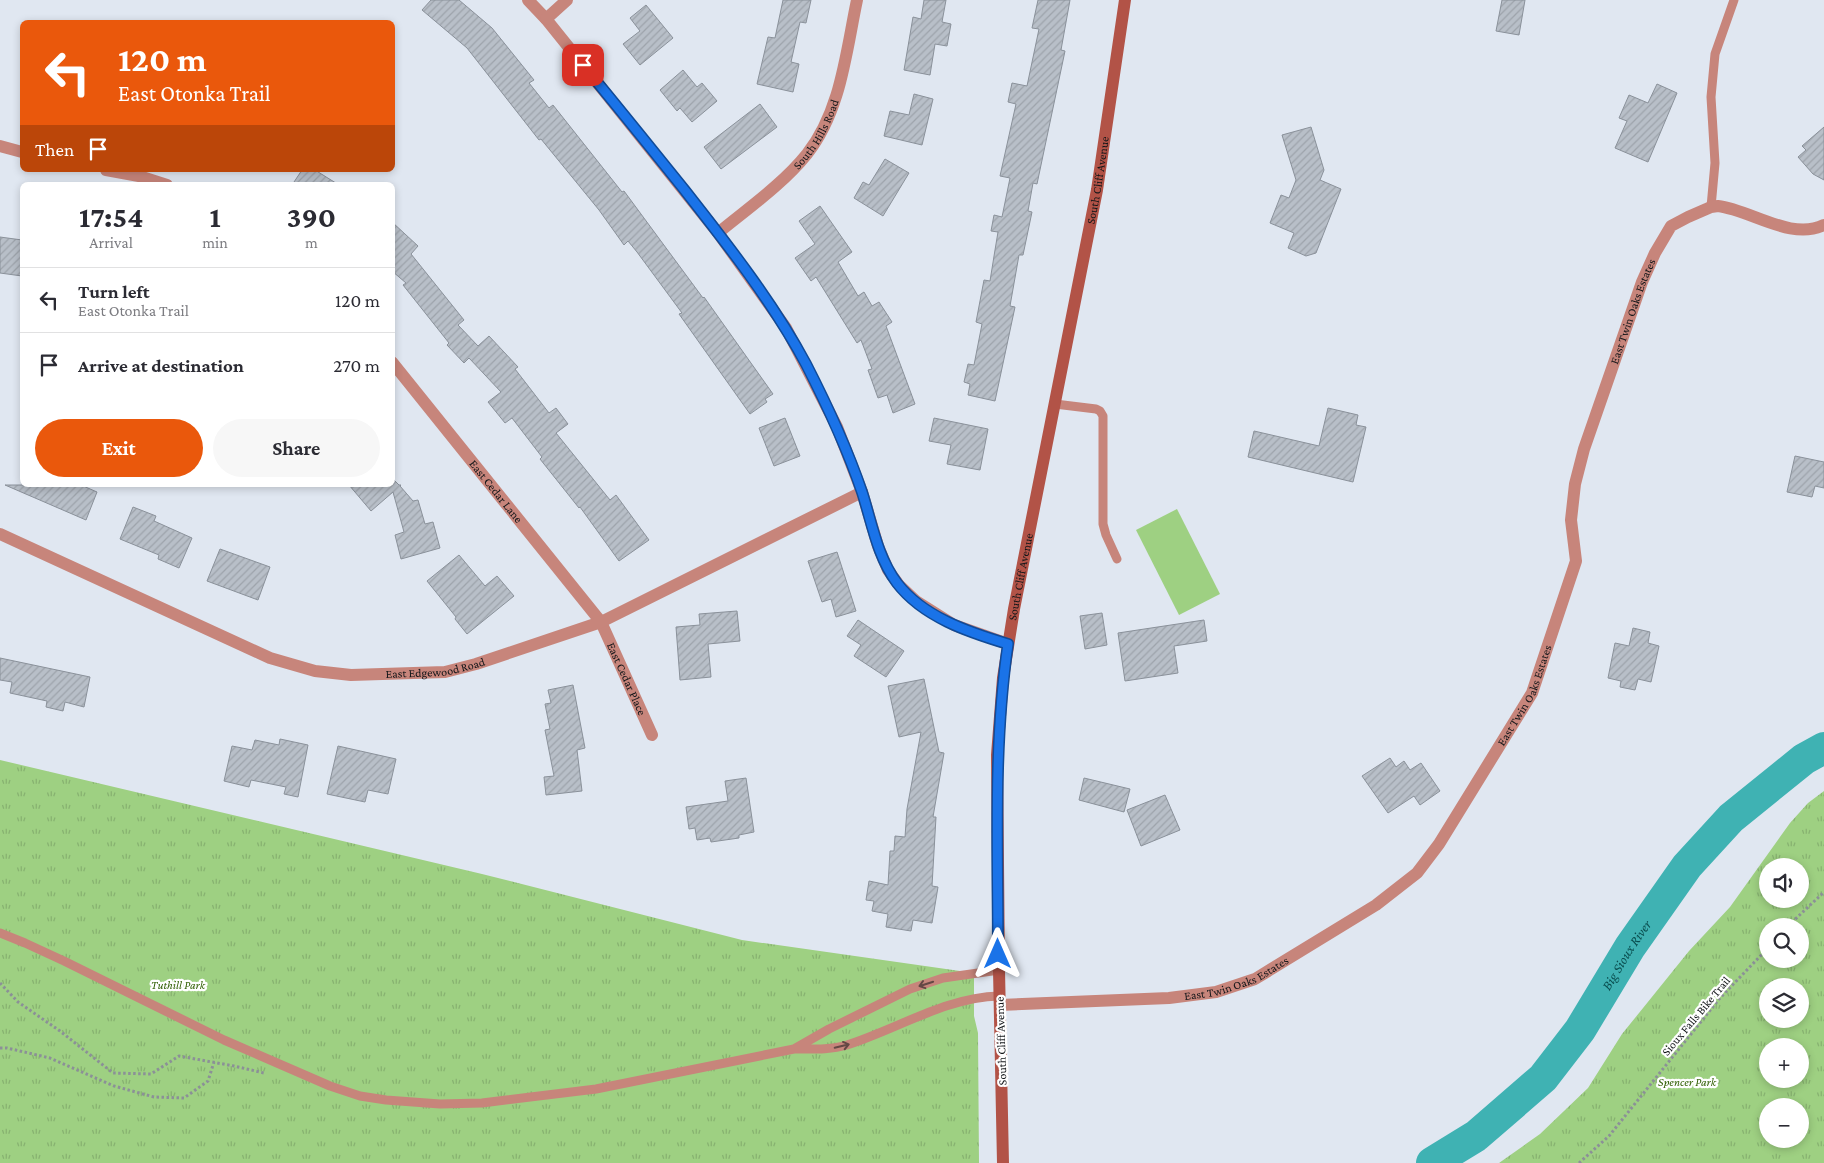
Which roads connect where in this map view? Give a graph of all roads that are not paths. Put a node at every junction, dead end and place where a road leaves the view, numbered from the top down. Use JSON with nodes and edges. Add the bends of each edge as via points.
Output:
{"nodes":[{"id":1,"x":528,"y":0,"type":"edge"},
{"id":2,"x":567,"y":0,"type":"edge"},
{"id":3,"x":857,"y":0,"type":"edge"},
{"id":4,"x":1125,"y":0,"type":"edge"},
{"id":5,"x":1734,"y":0,"type":"edge"},
{"id":6,"x":546,"y":19,"type":"junction"},
{"id":7,"x":0,"y":146,"type":"edge"},
{"id":8,"x":20,"y":151,"type":"edge"},
{"id":9,"x":117,"y":172,"type":"edge"},
{"id":10,"x":158,"y":182,"type":"edge"},
{"id":11,"x":1711,"y":207,"type":"junction"},
{"id":12,"x":1824,"y":225,"type":"edge"},
{"id":13,"x":718,"y":233,"type":"junction"},
{"id":14,"x":395,"y":366,"type":"edge"},
{"id":15,"x":1056,"y":404,"type":"junction"},
{"id":16,"x":862,"y":492,"type":"junction"},
{"id":17,"x":0,"y":534,"type":"edge"},
{"id":18,"x":1117,"y":558,"type":"dead end"},
{"id":19,"x":601,"y":622,"type":"junction"},
{"id":20,"x":1008,"y":644,"type":"junction"},
{"id":21,"x":652,"y":735,"type":"dead end"},
{"id":22,"x":0,"y":933,"type":"edge"},
{"id":23,"x":998,"y":970,"type":"junction"},
{"id":24,"x":999,"y":1001,"type":"junction"},
{"id":25,"x":794,"y":1049,"type":"junction"},
{"id":26,"x":1003,"y":1163,"type":"edge"}],
"edges":[{"from":1,"to":6,"type":"street"},
{"from":2,"to":6,"type":"street"},
{"from":3,"to":13,"type":"street","name":"South Hills Road","via":[[836,97],[821,134],[790,172]]},
{"from":4,"to":15,"type":"main road","name":"South Cliff Avenue","via":[[1097,190]]},
{"from":5,"to":11,"type":"lane","via":[[1715,54],[1711,97],[1715,163]]},
{"from":6,"to":13,"type":"street"},
{"from":7,"to":8,"type":"street"},
{"from":9,"to":10,"type":"street"},
{"from":11,"to":12,"type":"street","via":[[1724,207],[1785,228]]},
{"from":11,"to":24,"type":"street","name":"East Twin Oaks Estates","via":[[1671,226],[1655,252],[1581,458],[1570,520],[1576,561],[1532,693],[1439,844],[1417,873],[1376,905],[1256,978],[1216,992],[1169,998]]},
{"from":13,"to":16,"type":"street","via":[[786,328],[837,427]]},
{"from":14,"to":19,"type":"street","name":"East Cedar Lane"},
{"from":15,"to":18,"type":"lane","via":[[1096,409],[1103,416],[1103,524]]},
{"from":15,"to":20,"type":"main road","name":"South Cliff Avenue"},
{"from":16,"to":19,"type":"street","name":"East Edgewood Road"},
{"from":16,"to":20,"type":"street","via":[[878,546],[888,570],[899,585],[916,601],[954,626]]},
{"from":17,"to":19,"type":"street","name":"East Edgewood Road","via":[[270,658],[315,671],[351,675],[445,672]]},
{"from":19,"to":21,"type":"street","name":"East Cedar Place"},
{"from":20,"to":23,"type":"main road","name":"South Cliff Avenue","via":[[997,755]]},
{"from":22,"to":25,"type":"lane","via":[[224,1040],[330,1086],[386,1100],[480,1103],[596,1088]]},
{"from":23,"to":24,"type":"main road","name":"South Cliff Avenue"},
{"from":23,"to":25,"type":"lane","one_way":true,"via":[[943,978],[910,989]]},
{"from":25,"to":24,"type":"lane","one_way":true,"via":[[846,1046],[953,1004],[974,998]]},
{"from":24,"to":26,"type":"main road","name":"South Cliff Avenue"}]}
